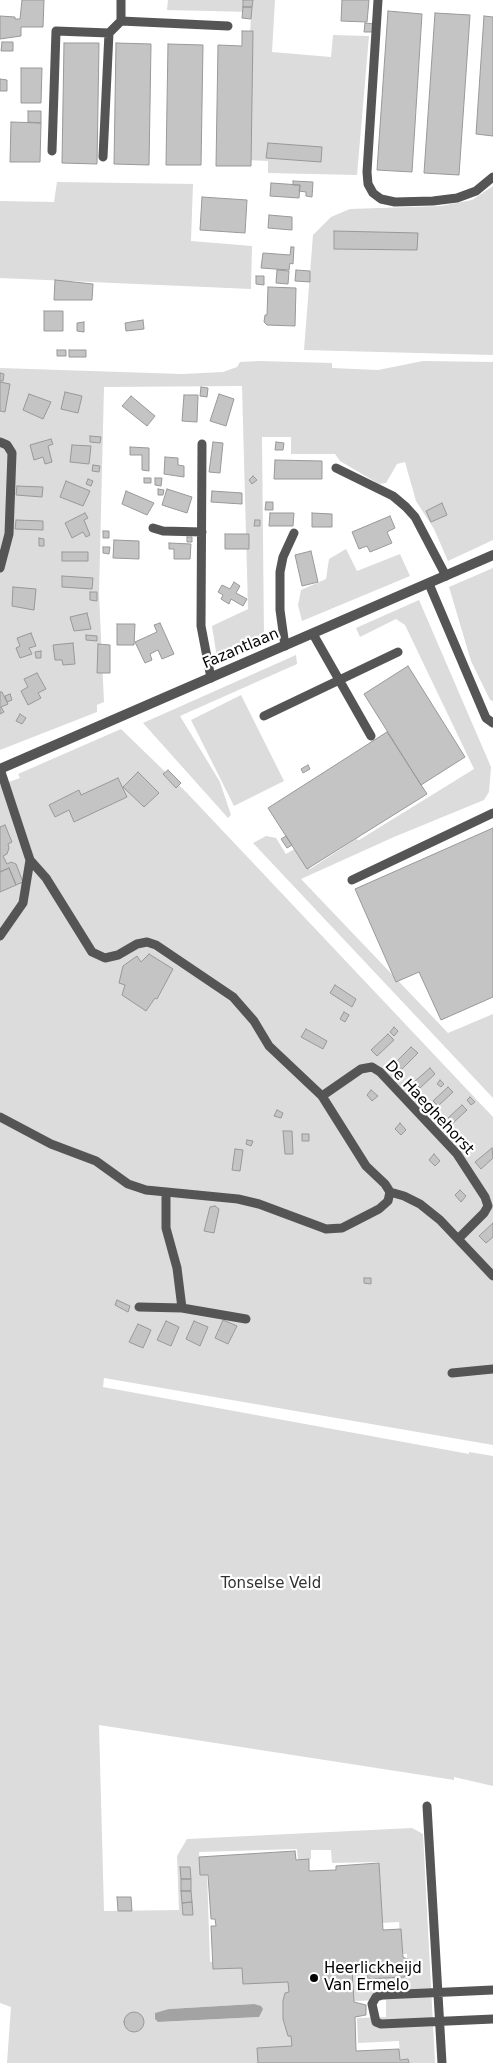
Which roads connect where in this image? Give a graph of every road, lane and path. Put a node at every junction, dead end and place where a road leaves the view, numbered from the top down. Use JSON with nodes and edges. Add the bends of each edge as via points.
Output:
{"nodes":[{"id":1,"x":121,"y":0,"type":"edge"},
{"id":2,"x":378,"y":0,"type":"edge"},
{"id":3,"x":121,"y":21,"type":"junction"},
{"id":4,"x":228,"y":26,"type":"dead end"},
{"id":5,"x":109,"y":33,"type":"junction"},
{"id":6,"x":52,"y":151,"type":"dead end"},
{"id":7,"x":103,"y":157,"type":"dead end"},
{"id":8,"x":493,"y":177,"type":"edge"},
{"id":9,"x":0,"y":442,"type":"edge"},
{"id":10,"x":202,"y":444,"type":"dead end"},
{"id":11,"x":336,"y":468,"type":"dead end"},
{"id":12,"x":153,"y":528,"type":"dead end"},
{"id":13,"x":202,"y":532,"type":"junction"},
{"id":14,"x":294,"y":533,"type":"dead end"},
{"id":15,"x":493,"y":555,"type":"edge"},
{"id":16,"x":0,"y":568,"type":"edge"},
{"id":17,"x":446,"y":576,"type":"junction"},
{"id":18,"x":429,"y":584,"type":"junction"},
{"id":19,"x":313,"y":634,"type":"junction"},
{"id":20,"x":285,"y":646,"type":"junction"},
{"id":21,"x":398,"y":652,"type":"dead end"},
{"id":22,"x":211,"y":678,"type":"junction"},
{"id":23,"x":339,"y":680,"type":"junction"},
{"id":24,"x":264,"y":716,"type":"dead end"},
{"id":25,"x":493,"y":724,"type":"edge"},
{"id":26,"x":371,"y":736,"type":"dead end"},
{"id":27,"x":0,"y":769,"type":"edge"},
{"id":28,"x":2,"y":784,"type":"edge"},
{"id":29,"x":493,"y":813,"type":"edge"},
{"id":30,"x":30,"y":860,"type":"junction"},
{"id":31,"x":352,"y":880,"type":"dead end"},
{"id":32,"x":0,"y":936,"type":"edge"},
{"id":33,"x":322,"y":1096,"type":"junction"},
{"id":34,"x":0,"y":1117,"type":"edge"},
{"id":35,"x":166,"y":1192,"type":"junction"},
{"id":36,"x":390,"y":1192,"type":"junction"},
{"id":37,"x":458,"y":1239,"type":"junction"},
{"id":38,"x":493,"y":1276,"type":"edge"},
{"id":39,"x":139,"y":1307,"type":"dead end"},
{"id":40,"x":182,"y":1308,"type":"junction"},
{"id":41,"x":246,"y":1319,"type":"dead end"},
{"id":42,"x":493,"y":1369,"type":"edge"},
{"id":43,"x":452,"y":1373,"type":"dead end"},
{"id":44,"x":427,"y":1806,"type":"dead end"},
{"id":45,"x":493,"y":1990,"type":"edge"},
{"id":46,"x":438,"y":1993,"type":"junction"},
{"id":47,"x":493,"y":2019,"type":"edge"},
{"id":48,"x":439,"y":2022,"type":"junction"},
{"id":49,"x":442,"y":2063,"type":"edge"}],
"edges":[{"from":1,"to":3,"type":"lane"},
{"from":2,"to":8,"type":"lane","via":[[368,172],[372,193],[395,202],[433,202],[476,191]]},
{"from":3,"to":4,"type":"lane"},
{"from":3,"to":5,"type":"lane"},
{"from":5,"to":6,"type":"lane","via":[[56,31]]},
{"from":5,"to":7,"type":"lane"},
{"from":9,"to":16,"type":"lane","via":[[7,445],[12,453],[9,534]]},
{"from":10,"to":13,"type":"lane"},
{"from":11,"to":17,"type":"lane","via":[[394,496],[406,506]]},
{"from":12,"to":13,"type":"lane"},
{"from":13,"to":22,"type":"lane","via":[[201,626]]},
{"from":14,"to":20,"type":"lane","via":[[280,572],[280,610]]},
{"from":15,"to":17,"type":"street","name":"Fazantlaan"},
{"from":17,"to":18,"type":"street","name":"Fazantlaan"},
{"from":18,"to":19,"type":"street","name":"Fazantlaan"},
{"from":18,"to":25,"type":"lane","via":[[486,718]]},
{"from":19,"to":20,"type":"street","name":"Fazantlaan"},
{"from":19,"to":23,"type":"lane"},
{"from":20,"to":22,"type":"street","name":"Fazantlaan"},
{"from":21,"to":23,"type":"lane"},
{"from":22,"to":27,"type":"street","name":"Fazantlaan"},
{"from":23,"to":24,"type":"lane"},
{"from":23,"to":26,"type":"lane"},
{"from":27,"to":28,"type":"lane"},
{"from":28,"to":30,"type":"lane"},
{"from":29,"to":31,"type":"lane"},
{"from":30,"to":32,"type":"lane","via":[[24,903]]},
{"from":30,"to":33,"type":"lane","via":[[46,878],[92,952],[105,958],[137,944],[147,942],[156,945],[232,998],[254,1021],[269,1046]]},
{"from":33,"to":36,"type":"lane","via":[[366,1166]]},
{"from":33,"to":37,"type":"lane","name":"De Haeghehorst","via":[[361,1069],[372,1067],[380,1072],[457,1154],[485,1197],[488,1206],[484,1213]]},
{"from":34,"to":35,"type":"lane","via":[[51,1144],[96,1162],[128,1184]]},
{"from":35,"to":36,"type":"lane","via":[[238,1199],[326,1229],[342,1228],[379,1209],[388,1201]]},
{"from":35,"to":40,"type":"lane","via":[[166,1228],[177,1268]]},
{"from":36,"to":37,"type":"lane","via":[[420,1204]]},
{"from":37,"to":38,"type":"lane"},
{"from":39,"to":40,"type":"lane"},
{"from":40,"to":41,"type":"lane"},
{"from":42,"to":43,"type":"lane"},
{"from":44,"to":46,"type":"lane"},
{"from":45,"to":46,"type":"lane"},
{"from":46,"to":48,"type":"lane"},
{"from":46,"to":48,"type":"lane","via":[[382,1995],[376,1997],[372,2004],[376,2022],[382,2024]]},
{"from":47,"to":48,"type":"lane"},
{"from":48,"to":49,"type":"lane"}]}
